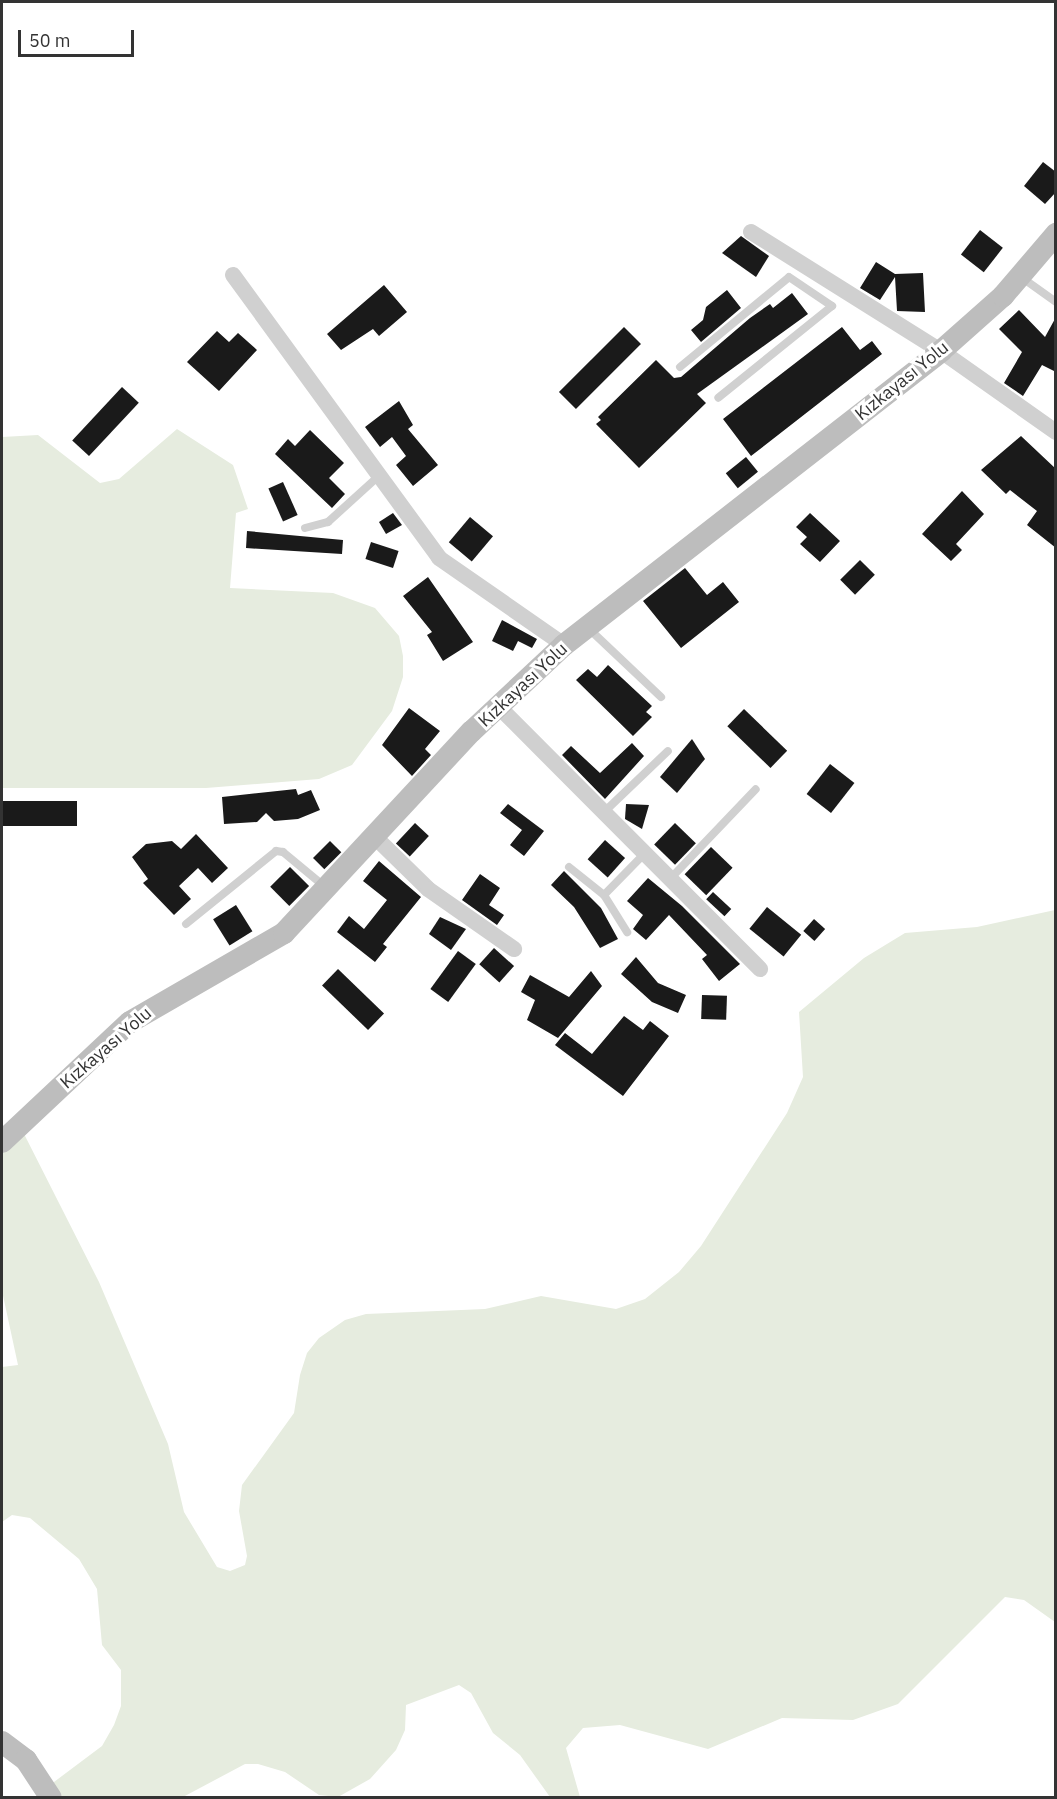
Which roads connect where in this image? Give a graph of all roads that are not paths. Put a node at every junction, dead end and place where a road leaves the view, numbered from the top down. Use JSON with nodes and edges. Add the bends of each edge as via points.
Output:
{"nodes":[{"id":1,"x":751,"y":232,"type":"dead end"},
{"id":2,"x":1056,"y":234,"type":"edge"},
{"id":3,"x":791,"y":257,"type":"junction"},
{"id":4,"x":233,"y":275,"type":"dead end"},
{"id":5,"x":1020,"y":277,"type":"junction"},
{"id":6,"x":789,"y":278,"type":"junction"},
{"id":7,"x":1056,"y":302,"type":"edge"},
{"id":8,"x":941,"y":351,"type":"junction"},
{"id":9,"x":680,"y":367,"type":"dead end"},
{"id":10,"x":718,"y":398,"type":"dead end"},
{"id":11,"x":1056,"y":432,"type":"edge"},
{"id":12,"x":381,"y":474,"type":"junction"},
{"id":13,"x":305,"y":528,"type":"dead end"},
{"id":14,"x":587,"y":627,"type":"junction"},
{"id":15,"x":564,"y":645,"type":"junction"},
{"id":16,"x":661,"y":697,"type":"dead end"},
{"id":17,"x":499,"y":707,"type":"junction"},
{"id":18,"x":668,"y":751,"type":"dead end"},
{"id":19,"x":756,"y":789,"type":"dead end"},
{"id":20,"x":602,"y":814,"type":"junction"},
{"id":21,"x":376,"y":838,"type":"junction"},
{"id":22,"x":643,"y":855,"type":"junction"},
{"id":23,"x":569,"y":867,"type":"dead end"},
{"id":24,"x":670,"y":880,"type":"junction"},
{"id":25,"x":328,"y":890,"type":"junction"},
{"id":26,"x":604,"y":895,"type":"junction"},
{"id":27,"x":186,"y":924,"type":"dead end"},
{"id":28,"x":627,"y":932,"type":"dead end"},
{"id":29,"x":514,"y":949,"type":"dead end"},
{"id":30,"x":760,"y":969,"type":"dead end"},
{"id":31,"x":2,"y":1142,"type":"edge"},
{"id":32,"x":2,"y":1742,"type":"edge"},
{"id":33,"x":51,"y":1797,"type":"edge"}],
"edges":[{"from":1,"to":3,"type":"street"},
{"from":2,"to":5,"type":"street","name":"Kızkayası Yolu"},
{"from":3,"to":6,"type":"lane"},
{"from":3,"to":8,"type":"street"},
{"from":4,"to":12,"type":"street"},
{"from":5,"to":7,"type":"lane"},
{"from":5,"to":8,"type":"street","name":"Kızkayası Yolu"},
{"from":6,"to":9,"type":"lane"},
{"from":6,"to":10,"type":"lane","via":[[832,306]]},
{"from":8,"to":11,"type":"street"},
{"from":8,"to":14,"type":"street","name":"Kızkayası Yolu"},
{"from":12,"to":13,"type":"lane","via":[[328,522]]},
{"from":12,"to":15,"type":"street","via":[[440,558]]},
{"from":14,"to":15,"type":"street","name":"Kızkayası Yolu"},
{"from":14,"to":16,"type":"lane"},
{"from":15,"to":17,"type":"street","name":"Kızkayası Yolu"},
{"from":17,"to":20,"type":"street"},
{"from":17,"to":21,"type":"street","name":"Kızkayası Yolu"},
{"from":18,"to":20,"type":"lane"},
{"from":19,"to":24,"type":"lane"},
{"from":20,"to":22,"type":"street"},
{"from":21,"to":25,"type":"street","name":"Kızkayası Yolu"},
{"from":21,"to":29,"type":"street","via":[[428,889]]},
{"from":22,"to":24,"type":"street"},
{"from":22,"to":26,"type":"lane"},
{"from":23,"to":26,"type":"lane"},
{"from":24,"to":30,"type":"street"},
{"from":25,"to":27,"type":"lane","via":[[283,852],[276,851]]},
{"from":25,"to":31,"type":"street","name":"Kızkayası Yolu","via":[[260,951],[187,986],[130,1022]]},
{"from":26,"to":28,"type":"lane"},
{"from":32,"to":33,"type":"street","via":[[26,1760]]}]}
